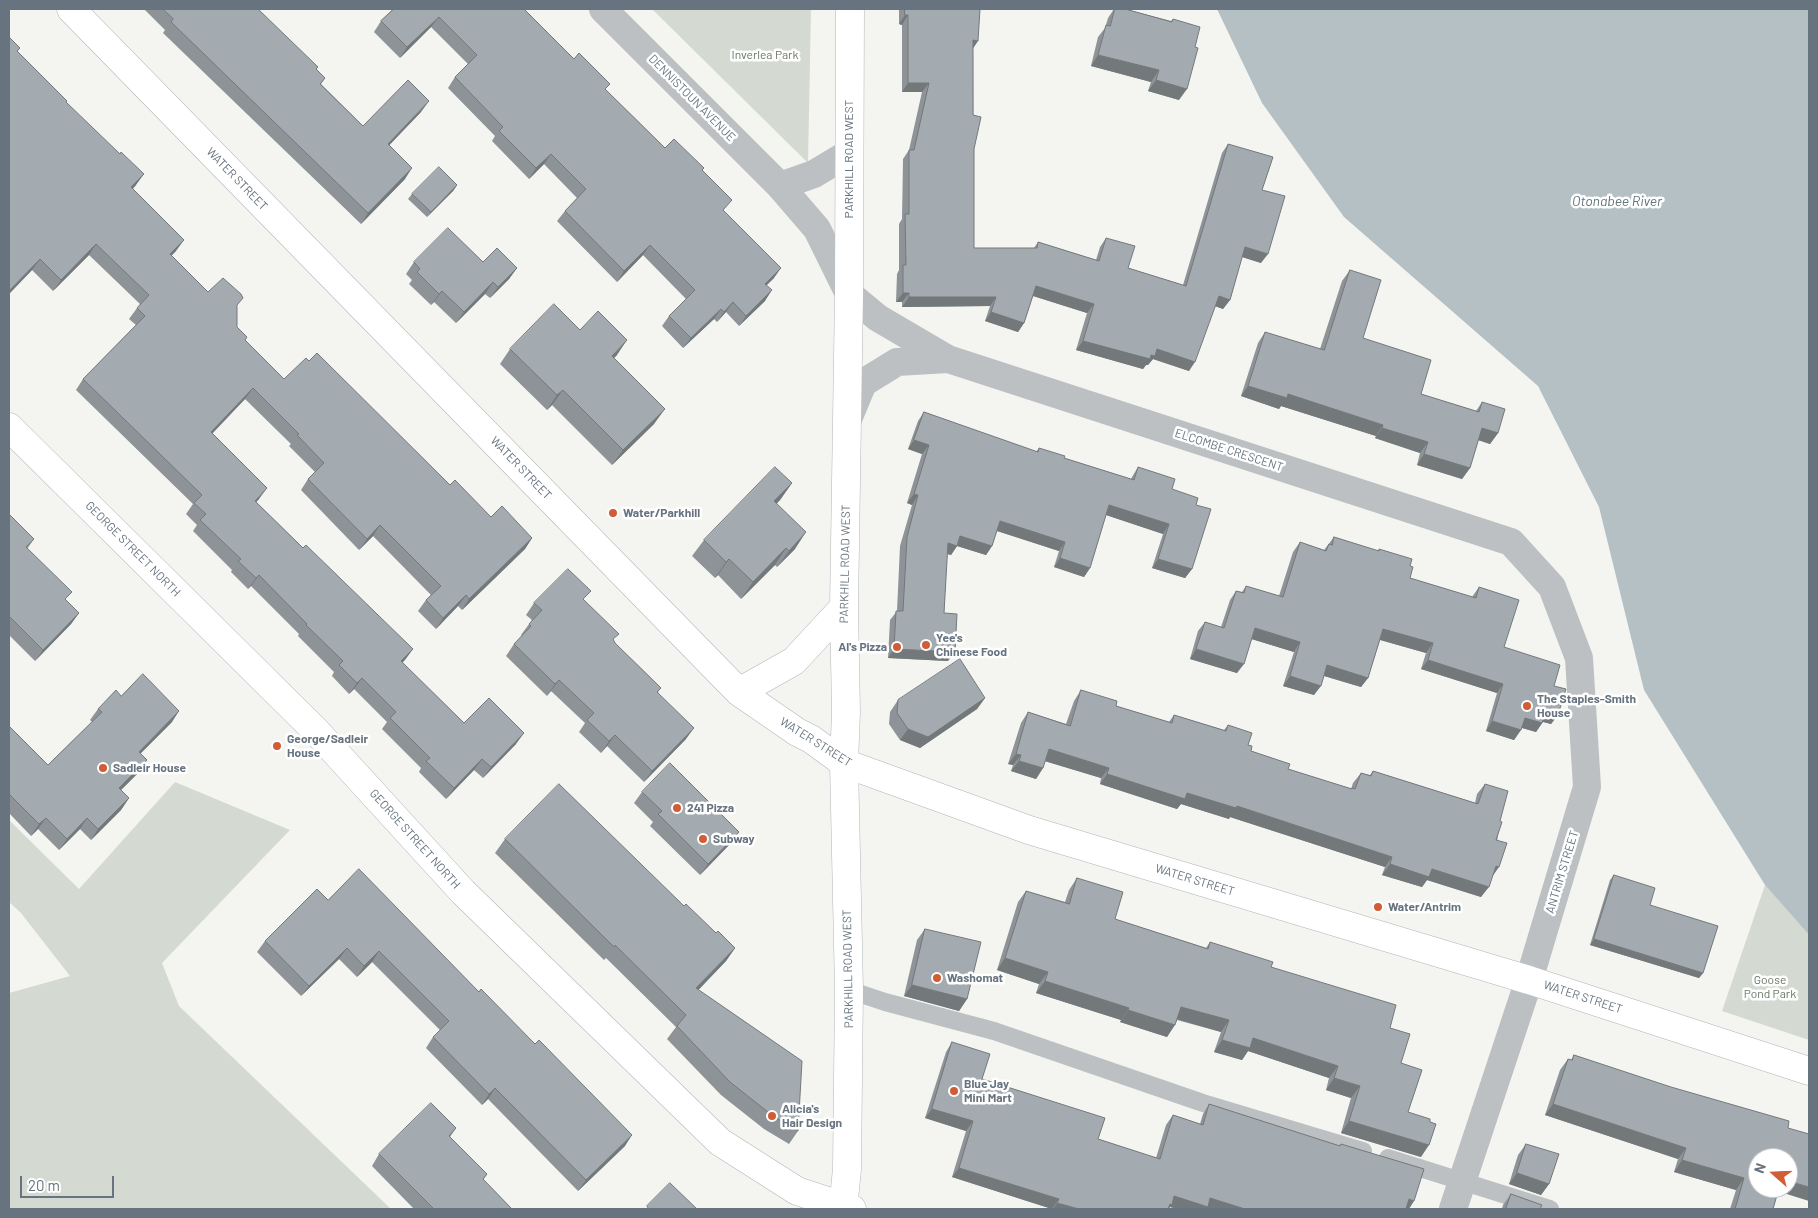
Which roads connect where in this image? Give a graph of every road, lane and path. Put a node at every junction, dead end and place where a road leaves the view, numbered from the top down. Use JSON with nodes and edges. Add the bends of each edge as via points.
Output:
{"nodes":[{"id":1,"x":71,"y":9,"type":"edge"},
{"id":2,"x":603,"y":9,"type":"edge"},
{"id":3,"x":850,"y":9,"type":"edge"},
{"id":4,"x":849,"y":153,"type":"junction"},
{"id":5,"x":780,"y":186,"type":"junction"},
{"id":6,"x":849,"y":294,"type":"junction"},
{"id":7,"x":948,"y":359,"type":"junction"},
{"id":8,"x":848,"y":420,"type":"junction"},
{"id":9,"x":9,"y":427,"type":"edge"},
{"id":10,"x":1511,"y":542,"type":"joint"},
{"id":11,"x":844,"y":607,"type":"junction"},
{"id":12,"x":739,"y":692,"type":"junction"},
{"id":13,"x":844,"y":763,"type":"junction"},
{"id":14,"x":1529,"y":980,"type":"junction"},
{"id":15,"x":849,"y":990,"type":"junction"},
{"id":16,"x":1809,"y":1071,"type":"edge"},
{"id":17,"x":1462,"y":1180,"type":"junction"},
{"id":18,"x":846,"y":1208,"type":"edge"},
{"id":19,"x":1453,"y":1209,"type":"edge"},
{"id":20,"x":1550,"y":1209,"type":"edge"}],
"edges":[{"from":1,"to":12,"type":"main road","name":"WATER STREET"},
{"from":2,"to":5,"type":"street","name":"DENNISTOUN AVENUE"},
{"from":3,"to":4,"type":"main road","name":"PARKHILL ROAD WEST"},
{"from":4,"to":5,"type":"street","via":[[814,174]]},
{"from":4,"to":6,"type":"main road","name":"PARKHILL ROAD WEST"},
{"from":5,"to":6,"type":"street","name":"DENNISTOUN AVENUE","via":[[817,229]]},
{"from":6,"to":7,"type":"street","name":"ELCOMBE CRESCENT","via":[[878,318]]},
{"from":6,"to":8,"type":"main road","name":"PARKHILL ROAD WEST"},
{"from":7,"to":8,"type":"street","name":"ELCOMBE CRESCENT","via":[[897,362],[863,383]]},
{"from":7,"to":10,"type":"street","name":"ELCOMBE CRESCENT"},
{"from":8,"to":11,"type":"main road","name":"PARKHILL ROAD WEST"},
{"from":9,"to":18,"type":"main road","name":"GEORGE STREET NORTH","via":[[315,730],[463,892],[720,1142],[796,1191]]},
{"from":10,"to":14,"type":"street","name":"ANTRIM STREET","via":[[1552,587],[1579,658],[1587,787]]},
{"from":11,"to":12,"type":"main road","via":[[794,661]]},
{"from":11,"to":13,"type":"main road","name":"PARKHILL ROAD WEST"},
{"from":12,"to":13,"type":"main road","name":"WATER STREET"},
{"from":13,"to":14,"type":"main road","name":"WATER STREET","via":[[1029,830]]},
{"from":13,"to":15,"type":"main road","name":"PARKHILL ROAD WEST"},
{"from":14,"to":16,"type":"main road","name":"WATER STREET"},
{"from":14,"to":17,"type":"street","name":"ANTRIM STREET"},
{"from":15,"to":17,"type":"lane","via":[[994,1031],[1203,1103]]},
{"from":15,"to":18,"type":"main road","name":"PARKHILL ROAD WEST"},
{"from":17,"to":19,"type":"street","name":"ANTRIM STREET"},
{"from":17,"to":20,"type":"lane"}]}
